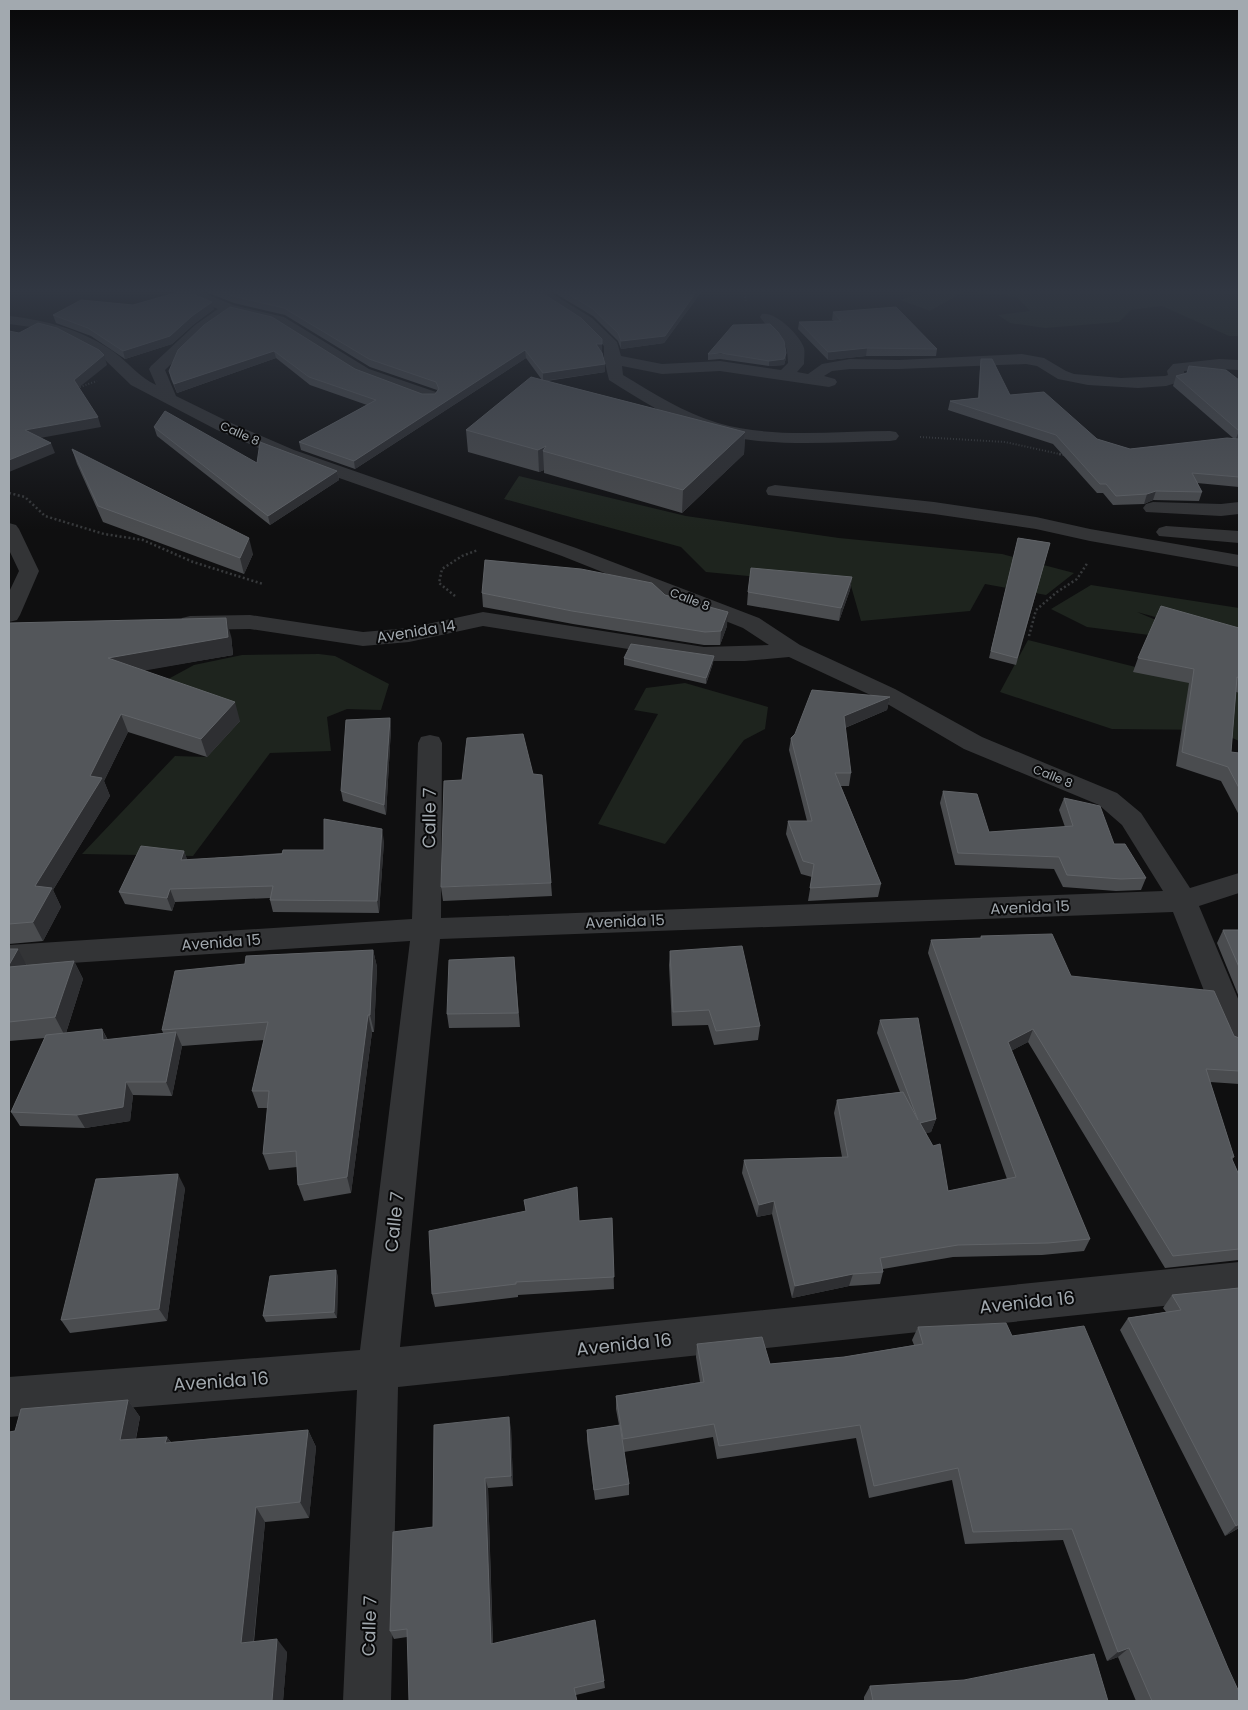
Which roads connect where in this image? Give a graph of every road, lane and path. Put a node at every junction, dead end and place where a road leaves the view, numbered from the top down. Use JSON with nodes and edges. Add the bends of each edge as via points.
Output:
{"nodes":[{"id":1,"x":125,"y":371,"type":"joint"},
{"id":2,"x":158,"y":371,"type":"edge"},
{"id":3,"x":361,"y":371,"type":"edge"},
{"id":4,"x":614,"y":371,"type":"edge"},
{"id":5,"x":751,"y":371,"type":"edge"},
{"id":6,"x":789,"y":371,"type":"edge"},
{"id":7,"x":824,"y":371,"type":"edge"},
{"id":8,"x":1054,"y":371,"type":"edge"},
{"id":9,"x":1175,"y":371,"type":"edge"},
{"id":10,"x":784,"y":376,"type":"junction"},
{"id":11,"x":812,"y":379,"type":"junction"},
{"id":12,"x":837,"y":383,"type":"dead end"},
{"id":13,"x":77,"y":388,"type":"edge"},
{"id":14,"x":430,"y":396,"type":"edge"},
{"id":15,"x":170,"y":400,"type":"junction"},
{"id":16,"x":890,"y":436,"type":"joint"},
{"id":17,"x":1070,"y":456,"type":"edge"},
{"id":18,"x":776,"y":491,"type":"dead end"},
{"id":19,"x":9,"y":493,"type":"edge"},
{"id":20,"x":1154,"y":508,"type":"edge"},
{"id":21,"x":1239,"y":508,"type":"edge"},
{"id":22,"x":9,"y":529,"type":"edge"},
{"id":23,"x":501,"y":530,"type":"junction"},
{"id":24,"x":1097,"y":536,"type":"junction"},
{"id":25,"x":1239,"y":537,"type":"edge"},
{"id":26,"x":1239,"y":561,"type":"edge"},
{"id":27,"x":263,"y":584,"type":"dead end"},
{"id":28,"x":483,"y":619,"type":"junction"},
{"id":29,"x":15,"y":621,"type":"edge"},
{"id":30,"x":173,"y":623,"type":"edge"},
{"id":31,"x":1029,"y":636,"type":"dead end"},
{"id":32,"x":792,"y":650,"type":"junction"},
{"id":33,"x":430,"y":743,"type":"dead end"},
{"id":34,"x":1239,"y":883,"type":"edge"},
{"id":35,"x":1183,"y":902,"type":"junction"},
{"id":36,"x":426,"y":928,"type":"junction"},
{"id":37,"x":9,"y":956,"type":"edge"},
{"id":38,"x":1239,"y":1039,"type":"edge"},
{"id":39,"x":1239,"y":1280,"type":"edge"},
{"id":40,"x":378,"y":1369,"type":"junction"},
{"id":41,"x":9,"y":1397,"type":"edge"},
{"id":42,"x":367,"y":1701,"type":"edge"}],
"edges":[{"from":1,"to":13,"type":"path"},
{"from":1,"to":15,"type":"street","name":"Calle 8","via":[[137,382]]},
{"from":2,"to":15,"type":"street"},
{"from":3,"to":14,"type":"street"},
{"from":4,"to":16,"type":"street","via":[[615,376],[634,389],[684,416],[724,430],[760,436]]},
{"from":5,"to":10,"type":"street"},
{"from":6,"to":10,"type":"street"},
{"from":7,"to":11,"type":"street"},
{"from":8,"to":9,"type":"street","via":[[1064,376],[1147,384],[1168,382],[1176,378]]},
{"from":10,"to":11,"type":"street"},
{"from":11,"to":12,"type":"street"},
{"from":15,"to":23,"type":"street","name":"Calle 8","via":[[288,454]]},
{"from":16,"to":17,"type":"path","via":[[1005,442]]},
{"from":18,"to":24,"type":"street","via":[[934,508]]},
{"from":19,"to":27,"type":"path","via":[[25,497],[45,516],[104,534],[142,540],[193,562]]},
{"from":20,"to":21,"type":"street"},
{"from":22,"to":29,"type":"street","via":[[29,571]]},
{"from":23,"to":28,"type":"path","via":[[480,549],[442,569],[439,583]]},
{"from":23,"to":32,"type":"street","name":"Calle 8","via":[[569,552],[751,623]]},
{"from":24,"to":25,"type":"street","via":[[1126,528]]},
{"from":24,"to":26,"type":"street"},
{"from":24,"to":31,"type":"path","via":[[1095,552],[1077,579],[1036,610]]},
{"from":28,"to":30,"type":"street","name":"Avenida 14","via":[[409,635],[363,640],[250,622]]},
{"from":28,"to":32,"type":"street","name":"Avenida 14","via":[[704,654]]},
{"from":32,"to":35,"type":"street","name":"Calle 8","via":[[887,694],[973,743],[1108,798],[1132,819]]},
{"from":33,"to":36,"type":"street","name":"Calle 7"},
{"from":34,"to":35,"type":"street","name":"Avenida 15"},
{"from":35,"to":36,"type":"street","name":"Avenida 15"},
{"from":35,"to":38,"type":"street","name":"Calle 8"},
{"from":36,"to":37,"type":"street","name":"Avenida 15"},
{"from":36,"to":40,"type":"street","name":"Calle 7"},
{"from":39,"to":40,"type":"street","name":"Avenida 16"},
{"from":40,"to":41,"type":"street","name":"Avenida 16"},
{"from":40,"to":42,"type":"street","name":"Calle 7"}]}
